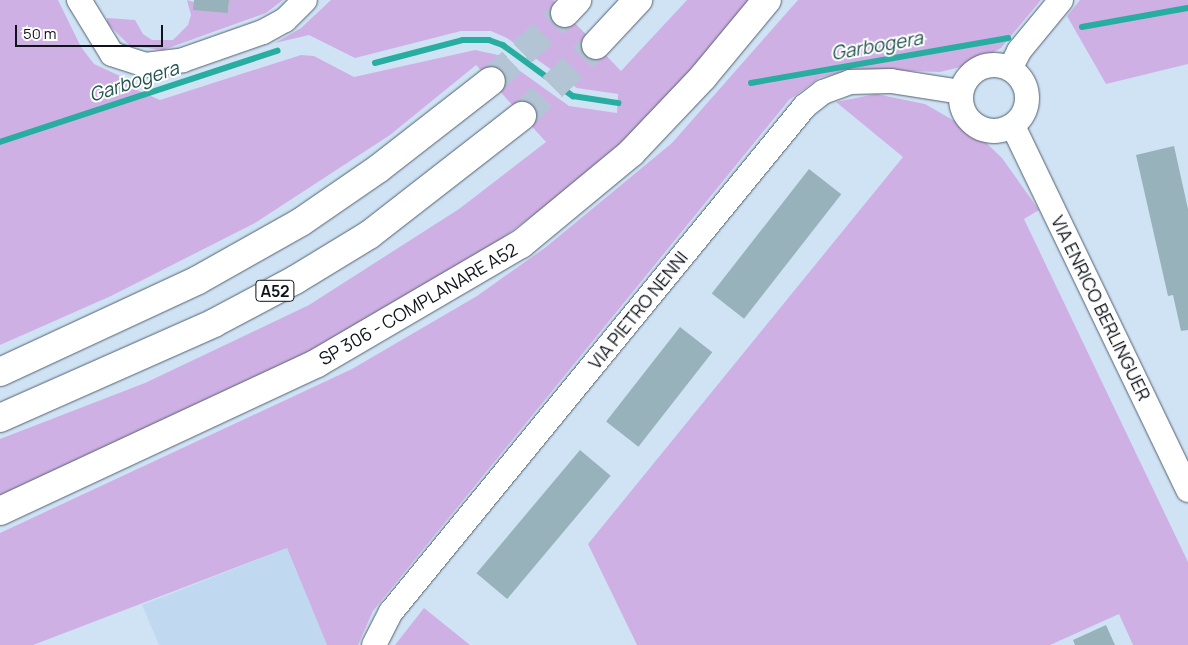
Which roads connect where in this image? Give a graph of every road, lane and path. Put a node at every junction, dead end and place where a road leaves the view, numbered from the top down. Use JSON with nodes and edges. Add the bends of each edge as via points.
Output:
{"nodes":[{"id":1,"x":305,"y":0,"type":"edge"},
{"id":2,"x":638,"y":0,"type":"edge"},
{"id":3,"x":767,"y":0,"type":"edge"},
{"id":4,"x":1061,"y":0,"type":"edge"},
{"id":5,"x":81,"y":5,"type":"edge"},
{"id":6,"x":596,"y":45,"type":"tunnel mouth"},
{"id":7,"x":1010,"y":69,"type":"junction"},
{"id":8,"x":491,"y":81,"type":"tunnel mouth"},
{"id":9,"x":961,"y":92,"type":"junction"},
{"id":10,"x":522,"y":116,"type":"tunnel mouth"},
{"id":11,"x":1013,"y":126,"type":"junction"},
{"id":12,"x":0,"y":372,"type":"edge"},
{"id":13,"x":0,"y":418,"type":"edge"},
{"id":14,"x":1188,"y":490,"type":"edge"},
{"id":15,"x":0,"y":511,"type":"edge"},
{"id":16,"x":374,"y":645,"type":"edge"}],
"edges":[{"from":1,"to":5,"type":"street","via":[[285,20],[263,32],[199,55],[158,65],[125,61],[112,54]]},
{"from":2,"to":6,"type":"main road"},
{"from":3,"to":15,"type":"main road","name":"SP 306 - COMPLANARE A52","via":[[703,77],[631,153],[521,244],[317,363]]},
{"from":4,"to":7,"type":"street","via":[[1019,50]]},
{"from":7,"to":9,"type":"street","via":[[990,65],[980,68],[971,74]]},
{"from":7,"to":11,"type":"street","via":[[1019,76],[1027,96],[1024,114]]},
{"from":8,"to":12,"type":"main road","number":"A52","via":[[378,169],[301,222],[198,280]]},
{"from":9,"to":11,"type":"street","via":[[964,114],[981,129],[992,132]]},
{"from":9,"to":16,"type":"street","name":"VIA PIETRO NENNI","via":[[891,81],[850,82],[823,92],[806,106],[391,612]]},
{"from":10,"to":13,"type":"main road","number":"A52","via":[[369,235],[295,280],[214,323]]},
{"from":11,"to":14,"type":"street","name":"VIA ENRICO BERLINGUER"}]}
